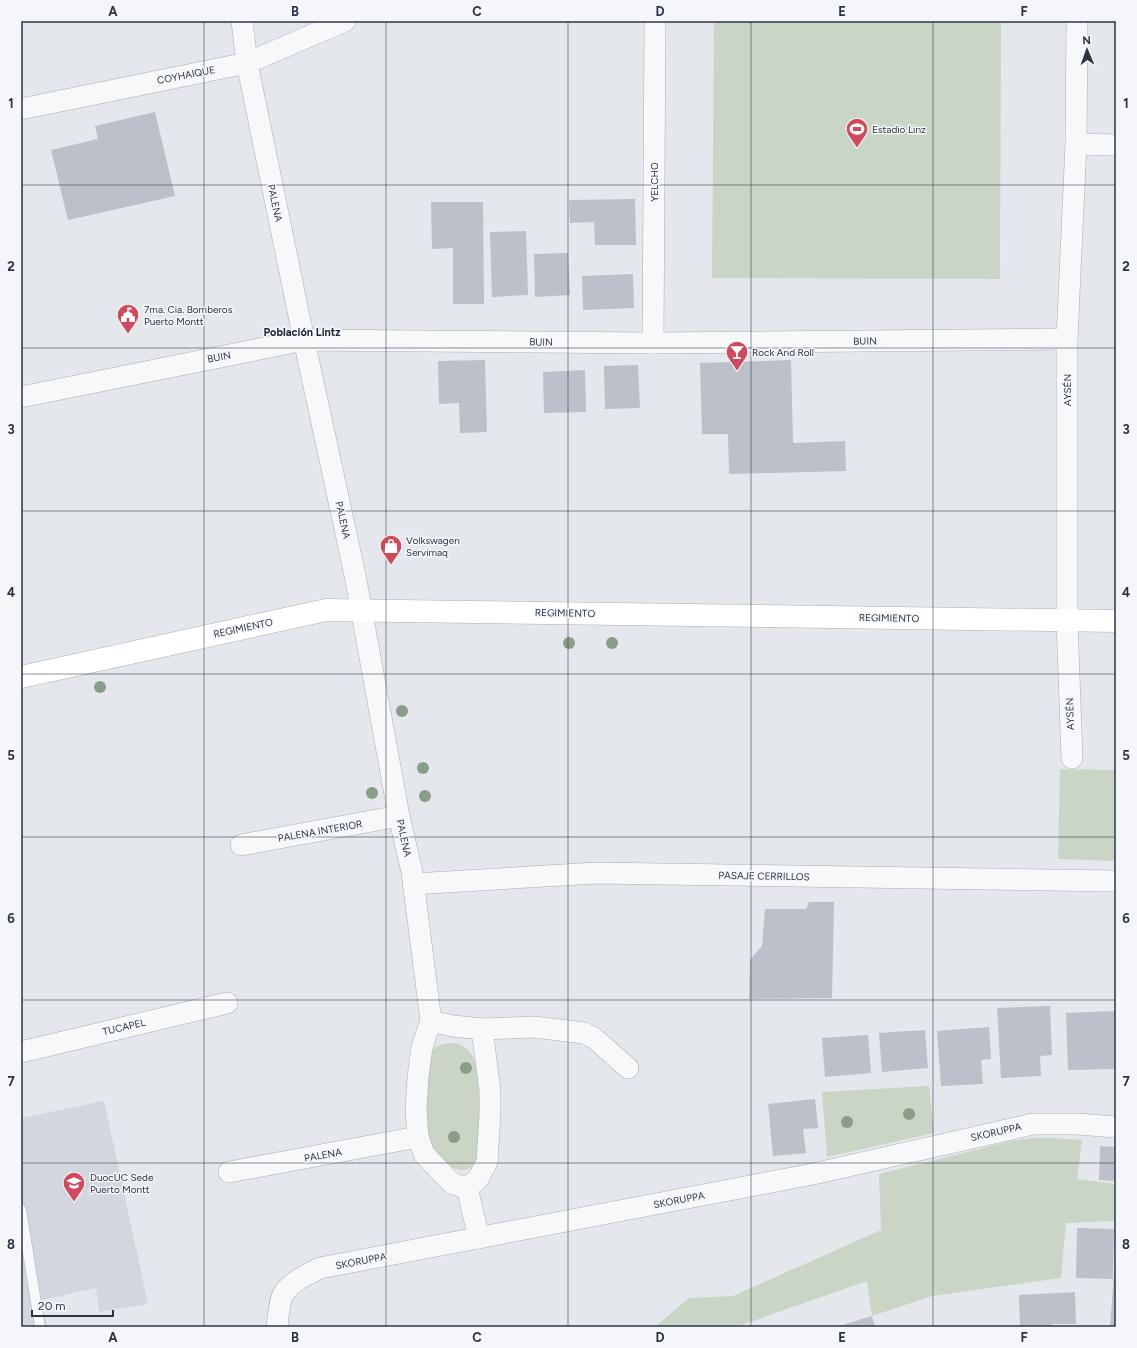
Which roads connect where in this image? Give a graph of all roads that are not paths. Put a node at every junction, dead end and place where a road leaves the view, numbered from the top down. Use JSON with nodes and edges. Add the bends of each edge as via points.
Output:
{"nodes":[{"id":1,"x":242,"y":21,"type":"edge"},
{"id":2,"x":345,"y":21,"type":"edge"},
{"id":3,"x":656,"y":21,"type":"edge"},
{"id":4,"x":1077,"y":21,"type":"edge"},
{"id":5,"x":247,"y":64,"type":"junction"},
{"id":6,"x":21,"y":108,"type":"edge"},
{"id":7,"x":1076,"y":144,"type":"junction"},
{"id":8,"x":1116,"y":145,"type":"edge"},
{"id":9,"x":1066,"y":339,"type":"junction"},
{"id":10,"x":304,"y":340,"type":"junction"},
{"id":11,"x":653,"y":343,"type":"junction"},
{"id":12,"x":21,"y":397,"type":"edge"},
{"id":13,"x":360,"y":610,"type":"junction"},
{"id":14,"x":1067,"y":620,"type":"junction"},
{"id":15,"x":1116,"y":621,"type":"edge"},
{"id":16,"x":21,"y":677,"type":"edge"},
{"id":17,"x":1072,"y":758,"type":"dead end"},
{"id":18,"x":399,"y":816,"type":"junction"},
{"id":19,"x":241,"y":845,"type":"dead end"},
{"id":20,"x":1116,"y":881,"type":"edge"},
{"id":21,"x":413,"y":884,"type":"junction"},
{"id":22,"x":227,"y":1003,"type":"dead end"},
{"id":23,"x":430,"y":1021,"type":"junction"},
{"id":24,"x":482,"y":1029,"type":"junction"},
{"id":25,"x":21,"y":1052,"type":"edge"},
{"id":26,"x":628,"y":1068,"type":"dead end"},
{"id":27,"x":1116,"y":1127,"type":"edge"},
{"id":28,"x":418,"y":1138,"type":"junction"},
{"id":29,"x":229,"y":1172,"type":"dead end"},
{"id":30,"x":467,"y":1188,"type":"junction"},
{"id":31,"x":21,"y":1209,"type":"edge"},
{"id":32,"x":23,"y":1231,"type":"edge"},
{"id":33,"x":479,"y":1238,"type":"junction"},
{"id":34,"x":40,"y":1327,"type":"edge"},
{"id":35,"x":277,"y":1327,"type":"edge"}],
"edges":[{"from":1,"to":5,"type":"street","name":"PALENA"},
{"from":2,"to":5,"type":"street","name":"COYHAIQUE"},
{"from":3,"to":11,"type":"street","name":"YELCHO"},
{"from":4,"to":7,"type":"street","name":"AYSÉN"},
{"from":5,"to":6,"type":"street","name":"COYHAIQUE"},
{"from":5,"to":10,"type":"street","name":"PALENA"},
{"from":7,"to":8,"type":"street"},
{"from":7,"to":9,"type":"street","name":"AYSÉN"},
{"from":9,"to":11,"type":"street","name":"BUIN"},
{"from":9,"to":14,"type":"street","name":"AYSÉN"},
{"from":10,"to":11,"type":"street","name":"BUIN"},
{"from":10,"to":12,"type":"street","name":"BUIN"},
{"from":10,"to":13,"type":"street","name":"PALENA","via":[[355,575]]},
{"from":13,"to":14,"type":"main road","name":"REGIMIENTO"},
{"from":13,"to":16,"type":"main road","name":"REGIMIENTO","via":[[316,612]]},
{"from":13,"to":18,"type":"street","name":"PALENA"},
{"from":14,"to":15,"type":"main road","name":"REGIMIENTO"},
{"from":14,"to":17,"type":"street","name":"AYSÉN"},
{"from":18,"to":19,"type":"street","name":"PALENA INTERIOR"},
{"from":18,"to":21,"type":"street","name":"PALENA"},
{"from":20,"to":21,"type":"street","name":"PASAJE CERRILLOS","via":[[596,873]]},
{"from":21,"to":23,"type":"street","name":"PALENA"},
{"from":22,"to":25,"type":"street","name":"TUCAPEL"},
{"from":23,"to":24,"type":"street"},
{"from":23,"to":28,"type":"street","name":"PALENA","via":[[422,1047],[418,1077]]},
{"from":24,"to":26,"type":"street","via":[[534,1027],[584,1033],[594,1038]]},
{"from":24,"to":30,"type":"street","via":[[490,1091],[488,1154],[487,1162],[478,1179]]},
{"from":27,"to":33,"type":"street","name":"SKORUPPA","via":[[1033,1124],[812,1174]]},
{"from":28,"to":29,"type":"street","name":"PALENA"},
{"from":28,"to":30,"type":"street","name":"PALENA","via":[[424,1154],[437,1168],[454,1184]]},
{"from":30,"to":33,"type":"street"},
{"from":31,"to":32,"type":"lane"},
{"from":32,"to":34,"type":"lane"},
{"from":33,"to":35,"type":"street","name":"SKORUPPA","via":[[320,1268],[297,1280],[283,1294]]}]}
